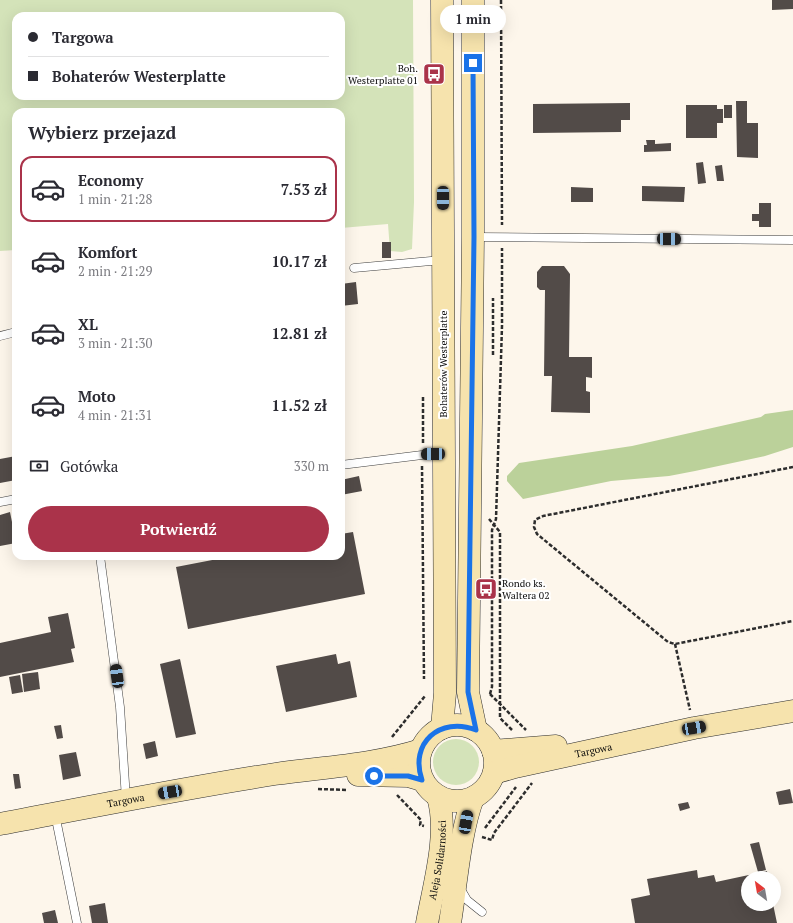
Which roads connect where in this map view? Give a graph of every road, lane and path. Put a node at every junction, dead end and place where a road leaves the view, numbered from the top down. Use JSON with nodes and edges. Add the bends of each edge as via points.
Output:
{"nodes":[{"id":1,"x":442,"y":0,"type":"edge"},
{"id":2,"x":473,"y":0,"type":"edge"},
{"id":3,"x":501,"y":0,"type":"edge"},
{"id":4,"x":474,"y":237,"type":"junction"},
{"id":5,"x":502,"y":237,"type":"junction"},
{"id":6,"x":793,"y":240,"type":"edge"},
{"id":7,"x":443,"y":260,"type":"junction"},
{"id":8,"x":354,"y":268,"type":"dead end"},
{"id":9,"x":493,"y":296,"type":"dead end"},
{"id":10,"x":12,"y":333,"type":"edge"},
{"id":11,"x":0,"y":336,"type":"edge"},
{"id":12,"x":492,"y":357,"type":"dead end"},
{"id":13,"x":444,"y":454,"type":"junction"},
{"id":14,"x":345,"y":465,"type":"edge"},
{"id":15,"x":793,"y":467,"type":"edge"},
{"id":16,"x":12,"y":500,"type":"edge"},
{"id":17,"x":0,"y":502,"type":"edge"},
{"id":18,"x":487,"y":517,"type":"dead end"},
{"id":19,"x":494,"y":525,"type":"junction"},
{"id":20,"x":101,"y":560,"type":"edge"},
{"id":21,"x":793,"y":621,"type":"edge"},
{"id":22,"x":675,"y":644,"type":"junction"},
{"id":23,"x":490,"y":694,"type":"dead end"},
{"id":24,"x":793,"y":711,"type":"edge"},
{"id":25,"x":442,"y":728,"type":"junction"},
{"id":26,"x":694,"y":728,"type":"junction"},
{"id":27,"x":476,"y":730,"type":"junction"},
{"id":28,"x":421,"y":750,"type":"junction"},
{"id":29,"x":493,"y":751,"type":"junction"},
{"id":30,"x":527,"y":765,"type":"junction"},
{"id":31,"x":275,"y":774,"type":"junction"},
{"id":32,"x":494,"y":774,"type":"junction"},
{"id":33,"x":422,"y":780,"type":"junction"},
{"id":34,"x":438,"y":797,"type":"junction"},
{"id":35,"x":473,"y":798,"type":"junction"},
{"id":36,"x":126,"y":800,"type":"junction"},
{"id":37,"x":55,"y":814,"type":"junction"},
{"id":38,"x":0,"y":824,"type":"edge"},
{"id":39,"x":492,"y":840,"type":"dead end"},
{"id":40,"x":482,"y":845,"type":"dead end"},
{"id":41,"x":457,"y":879,"type":"junction"},
{"id":42,"x":482,"y":912,"type":"dead end"},
{"id":43,"x":78,"y":923,"type":"edge"},
{"id":44,"x":427,"y":923,"type":"edge"},
{"id":45,"x":450,"y":923,"type":"edge"}],
"edges":[{"from":1,"to":7,"type":"main road","name":"Bohaterów Westerplatte"},
{"from":2,"to":4,"type":"main road"},
{"from":3,"to":5,"type":"path"},
{"from":4,"to":5,"type":"lane"},
{"from":4,"to":27,"type":"main road","via":[[468,692]]},
{"from":5,"to":6,"type":"lane"},
{"from":5,"to":19,"type":"path"},
{"from":7,"to":8,"type":"lane"},
{"from":7,"to":13,"type":"main road","name":"Bohaterów Westerplatte"},
{"from":9,"to":12,"type":"path"},
{"from":10,"to":11,"type":"lane"},
{"from":13,"to":14,"type":"lane"},
{"from":13,"to":25,"type":"main road","name":"Bohaterów Westerplatte"},
{"from":15,"to":22,"type":"path","via":[[543,516],[536,520],[534,527],[537,534],[668,642]]},
{"from":16,"to":17,"type":"lane"},
{"from":18,"to":19,"type":"path"},
{"from":19,"to":23,"type":"path"},
{"from":19,"to":30,"type":"path","via":[[500,532],[500,718],[522,739]]},
{"from":20,"to":36,"type":"lane","via":[[120,699]]},
{"from":21,"to":22,"type":"path"},
{"from":22,"to":26,"type":"path"},
{"from":24,"to":26,"type":"main road","name":"Targowa"},
{"from":25,"to":27,"type":"main road","via":[[459,725]]},
{"from":25,"to":28,"type":"main road","via":[[429,737]]},
{"from":26,"to":30,"type":"main road","name":"Targowa"},
{"from":27,"to":29,"type":"main road","via":[[486,739]]},
{"from":28,"to":31,"type":"main road","name":"Targowa","via":[[386,760]]},
{"from":28,"to":33,"type":"main road","via":[[418,765]]},
{"from":29,"to":30,"type":"main road","name":"Targowa"},
{"from":29,"to":32,"type":"main road"},
{"from":30,"to":32,"type":"main road","name":"Targowa"},
{"from":30,"to":39,"type":"path"},
{"from":30,"to":40,"type":"path","via":[[525,776],[487,825]]},
{"from":31,"to":33,"type":"main road","name":"Targowa","via":[[408,776]]},
{"from":31,"to":36,"type":"main road","name":"Targowa"},
{"from":32,"to":35,"type":"main road","via":[[486,788]]},
{"from":33,"to":34,"type":"main road"},
{"from":34,"to":35,"type":"main road","via":[[456,802]]},
{"from":34,"to":44,"type":"main road","name":"Aleja Solidarności","via":[[443,830]]},
{"from":35,"to":41,"type":"main road"},
{"from":36,"to":37,"type":"main road","name":"Targowa"},
{"from":37,"to":38,"type":"main road","name":"Targowa"},
{"from":37,"to":43,"type":"lane"},
{"from":41,"to":42,"type":"lane","via":[[467,900]]},
{"from":41,"to":45,"type":"main road"}]}
